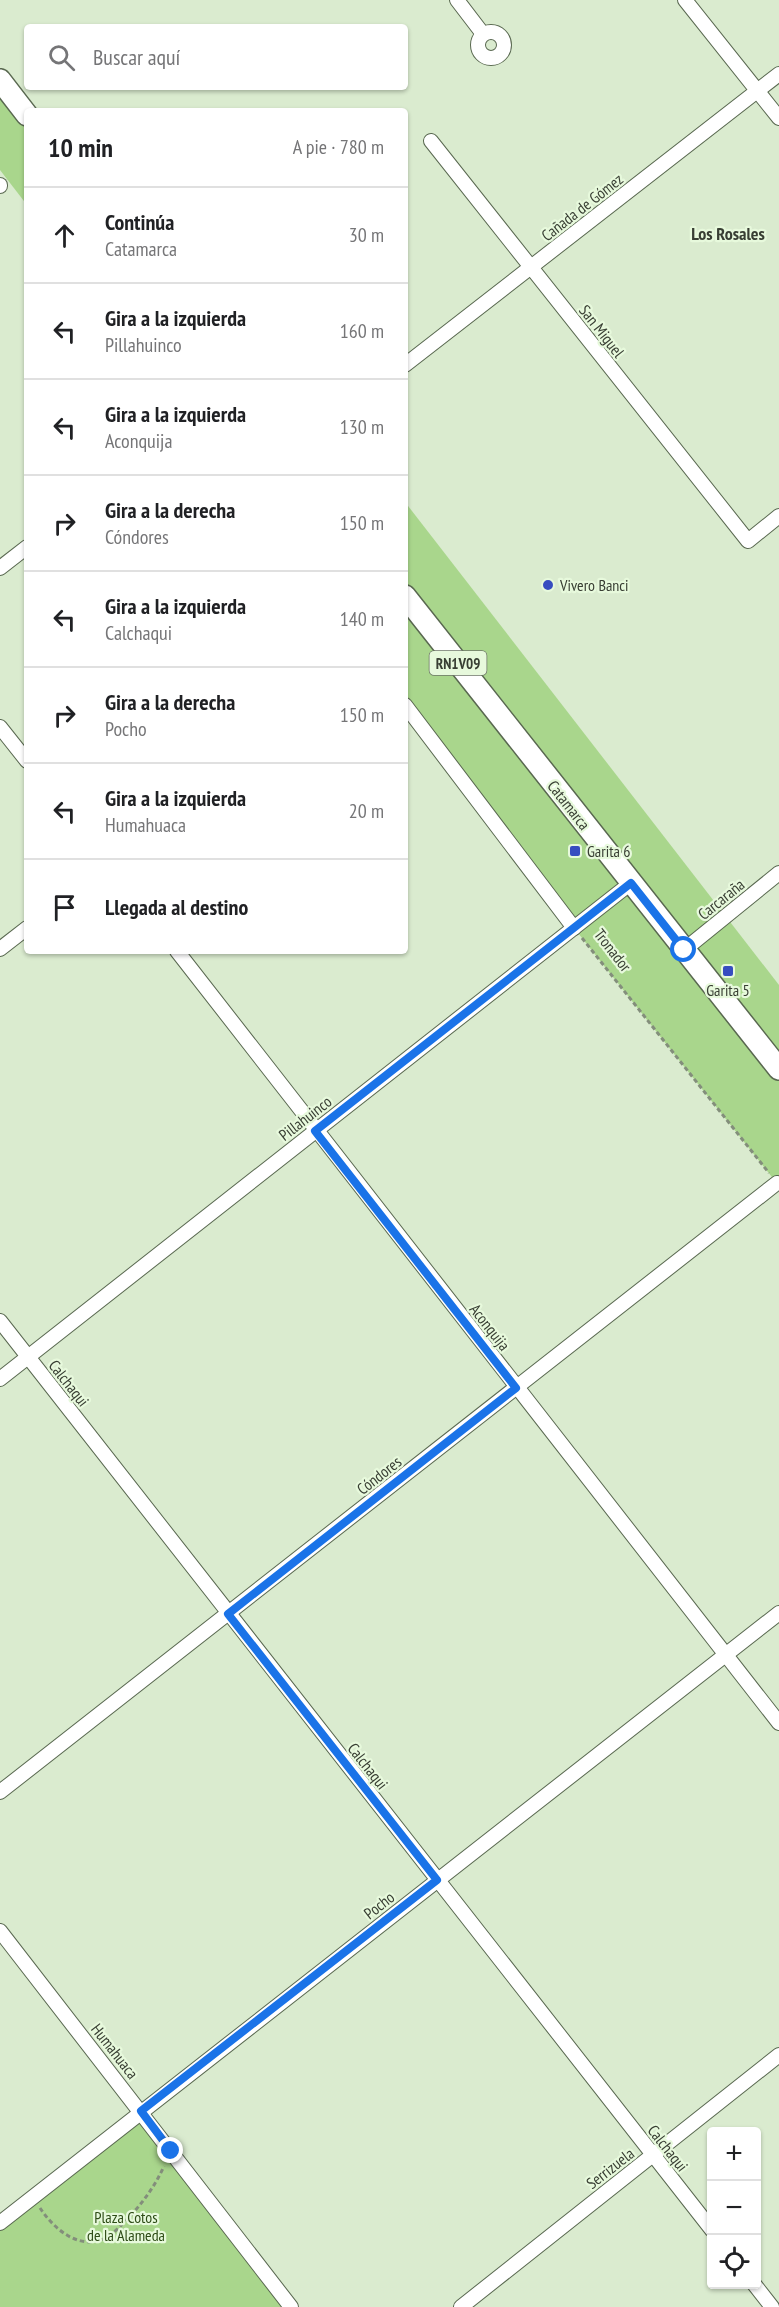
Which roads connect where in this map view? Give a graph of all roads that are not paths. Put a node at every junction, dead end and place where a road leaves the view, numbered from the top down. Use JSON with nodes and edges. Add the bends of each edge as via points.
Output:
{"nodes":[{"id":1,"x":457,"y":0,"type":"edge"},
{"id":2,"x":685,"y":0,"type":"edge"},
{"id":3,"x":483,"y":34,"type":"dead end"},
{"id":4,"x":779,"y":74,"type":"edge"},
{"id":5,"x":0,"y":80,"type":"edge"},
{"id":6,"x":757,"y":91,"type":"junction"},
{"id":7,"x":24,"y":111,"type":"edge"},
{"id":8,"x":779,"y":118,"type":"edge"},
{"id":9,"x":431,"y":141,"type":"dead end"},
{"id":10,"x":531,"y":267,"type":"junction"},
{"id":11,"x":408,"y":363,"type":"edge"},
{"id":12,"x":779,"y":516,"type":"edge"},
{"id":13,"x":24,"y":549,"type":"edge"},
{"id":14,"x":0,"y":568,"type":"edge"},
{"id":15,"x":408,"y":600,"type":"edge"},
{"id":16,"x":408,"y":709,"type":"edge"},
{"id":17,"x":0,"y":727,"type":"edge"},
{"id":18,"x":24,"y":757,"type":"edge"},
{"id":19,"x":779,"y":873,"type":"edge"},
{"id":20,"x":631,"y":883,"type":"junction"},
{"id":21,"x":574,"y":928,"type":"junction"},
{"id":22,"x":24,"y":930,"type":"edge"},
{"id":23,"x":0,"y":949,"type":"edge"},
{"id":24,"x":684,"y":950,"type":"junction"},
{"id":25,"x":179,"y":954,"type":"edge"},
{"id":26,"x":779,"y":1070,"type":"edge"},
{"id":27,"x":315,"y":1131,"type":"junction"},
{"id":28,"x":777,"y":1183,"type":"road end"},
{"id":29,"x":0,"y":1321,"type":"edge"},
{"id":30,"x":28,"y":1357,"type":"junction"},
{"id":31,"x":0,"y":1379,"type":"edge"},
{"id":32,"x":516,"y":1388,"type":"junction"},
{"id":33,"x":779,"y":1613,"type":"edge"},
{"id":34,"x":228,"y":1614,"type":"junction"},
{"id":35,"x":726,"y":1654,"type":"junction"},
{"id":36,"x":779,"y":1723,"type":"edge"},
{"id":37,"x":0,"y":1792,"type":"edge"},
{"id":38,"x":437,"y":1880,"type":"junction"},
{"id":39,"x":0,"y":1931,"type":"edge"},
{"id":40,"x":779,"y":2055,"type":"edge"},
{"id":41,"x":141,"y":2111,"type":"junction"},
{"id":42,"x":652,"y":2155,"type":"junction"},
{"id":43,"x":0,"y":2223,"type":"edge"},
{"id":44,"x":707,"y":2225,"type":"edge"},
{"id":45,"x":758,"y":2289,"type":"edge"},
{"id":46,"x":291,"y":2307,"type":"edge"},
{"id":47,"x":461,"y":2307,"type":"edge"},
{"id":48,"x":772,"y":2307,"type":"edge"}],
"edges":[{"from":1,"to":3,"type":"street"},
{"from":2,"to":6,"type":"street"},
{"from":4,"to":6,"type":"street","name":"Cañada de Gómez"},
{"from":5,"to":7,"type":"main road"},
{"from":6,"to":8,"type":"street"},
{"from":6,"to":10,"type":"street","name":"Cañada de Gómez"},
{"from":9,"to":10,"type":"street","name":"San Miguel"},
{"from":10,"to":11,"type":"street","name":"Cañada de Gómez"},
{"from":10,"to":12,"type":"street","name":"San Miguel","via":[[748,541]]},
{"from":13,"to":14,"type":"street"},
{"from":15,"to":20,"type":"main road","name":"Catamarca","number":"RN1V09"},
{"from":16,"to":21,"type":"street","name":"Tronador"},
{"from":17,"to":18,"type":"street"},
{"from":19,"to":24,"type":"street","name":"Carcaraña"},
{"from":20,"to":21,"type":"street","name":"Pillahuinco"},
{"from":20,"to":24,"type":"main road","name":"Catamarca","number":"RN1V09"},
{"from":21,"to":27,"type":"street","name":"Pillahuinco"},
{"from":22,"to":23,"type":"street"},
{"from":24,"to":26,"type":"main road","name":"Catamarca","number":"RN1V09"},
{"from":25,"to":27,"type":"street","name":"Aconquija"},
{"from":27,"to":30,"type":"street","name":"Pillahuinco"},
{"from":27,"to":32,"type":"street","name":"Aconquija"},
{"from":28,"to":32,"type":"street","name":"Cóndores"},
{"from":29,"to":30,"type":"street","name":"Calchaqui"},
{"from":30,"to":31,"type":"street","name":"Pillahuinco"},
{"from":30,"to":34,"type":"street","name":"Calchaqui"},
{"from":32,"to":34,"type":"street","name":"Cóndores"},
{"from":32,"to":35,"type":"street","name":"Aconquija"},
{"from":33,"to":35,"type":"street","name":"Pocho"},
{"from":34,"to":37,"type":"street","name":"Cóndores"},
{"from":34,"to":38,"type":"street","name":"Calchaqui"},
{"from":35,"to":36,"type":"street","name":"Aconquija"},
{"from":35,"to":38,"type":"street","name":"Pocho"},
{"from":38,"to":41,"type":"street","name":"Pocho"},
{"from":38,"to":42,"type":"street","name":"Calchaqui"},
{"from":39,"to":41,"type":"street","name":"Humahuaca"},
{"from":40,"to":42,"type":"street","name":"Serrizuela"},
{"from":41,"to":43,"type":"street","name":"Pocho"},
{"from":41,"to":46,"type":"street","name":"Humahuaca"},
{"from":42,"to":44,"type":"street","name":"Calchaqui"},
{"from":42,"to":47,"type":"street","name":"Serrizuela"},
{"from":45,"to":48,"type":"street"}]}
